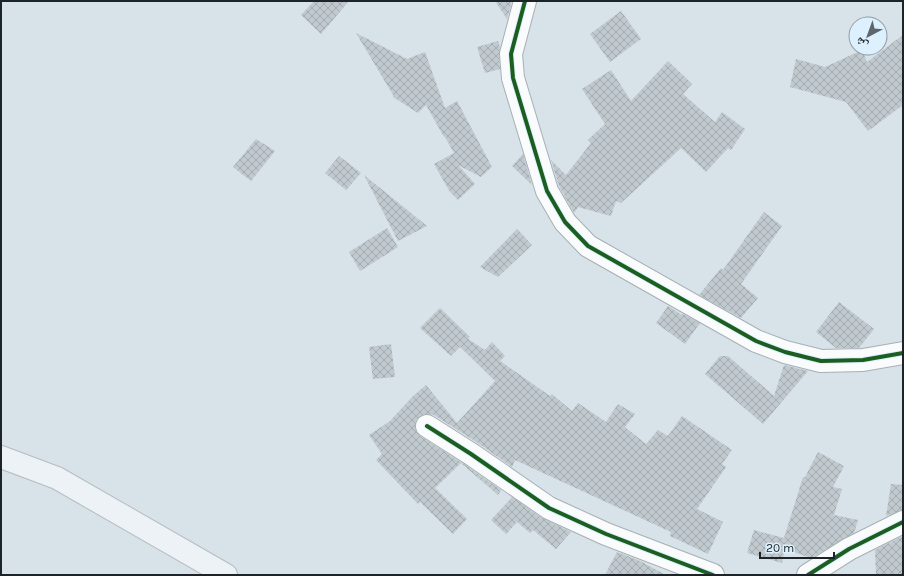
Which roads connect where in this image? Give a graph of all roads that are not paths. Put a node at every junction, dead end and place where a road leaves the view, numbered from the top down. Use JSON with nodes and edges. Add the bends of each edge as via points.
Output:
{"nodes":[{"id":1,"x":525,"y":1,"type":"edge"},
{"id":2,"x":903,"y":353,"type":"edge"},
{"id":3,"x":427,"y":426,"type":"dead end"},
{"id":4,"x":1,"y":457,"type":"edge"},
{"id":5,"x":903,"y":522,"type":"edge"},
{"id":6,"x":226,"y":575,"type":"edge"},
{"id":7,"x":713,"y":575,"type":"edge"},
{"id":8,"x":808,"y":575,"type":"edge"}],
"edges":[{"from":1,"to":2,"type":"street","via":[[511,54],[513,78],[547,191],[565,222],[588,246],[756,341],[785,352],[821,361],[863,360]]},
{"from":3,"to":7,"type":"street","via":[[548,508],[606,534]]},
{"from":4,"to":6,"type":"main road","via":[[56,478]]},
{"from":5,"to":8,"type":"street","via":[[849,549]]}]}
